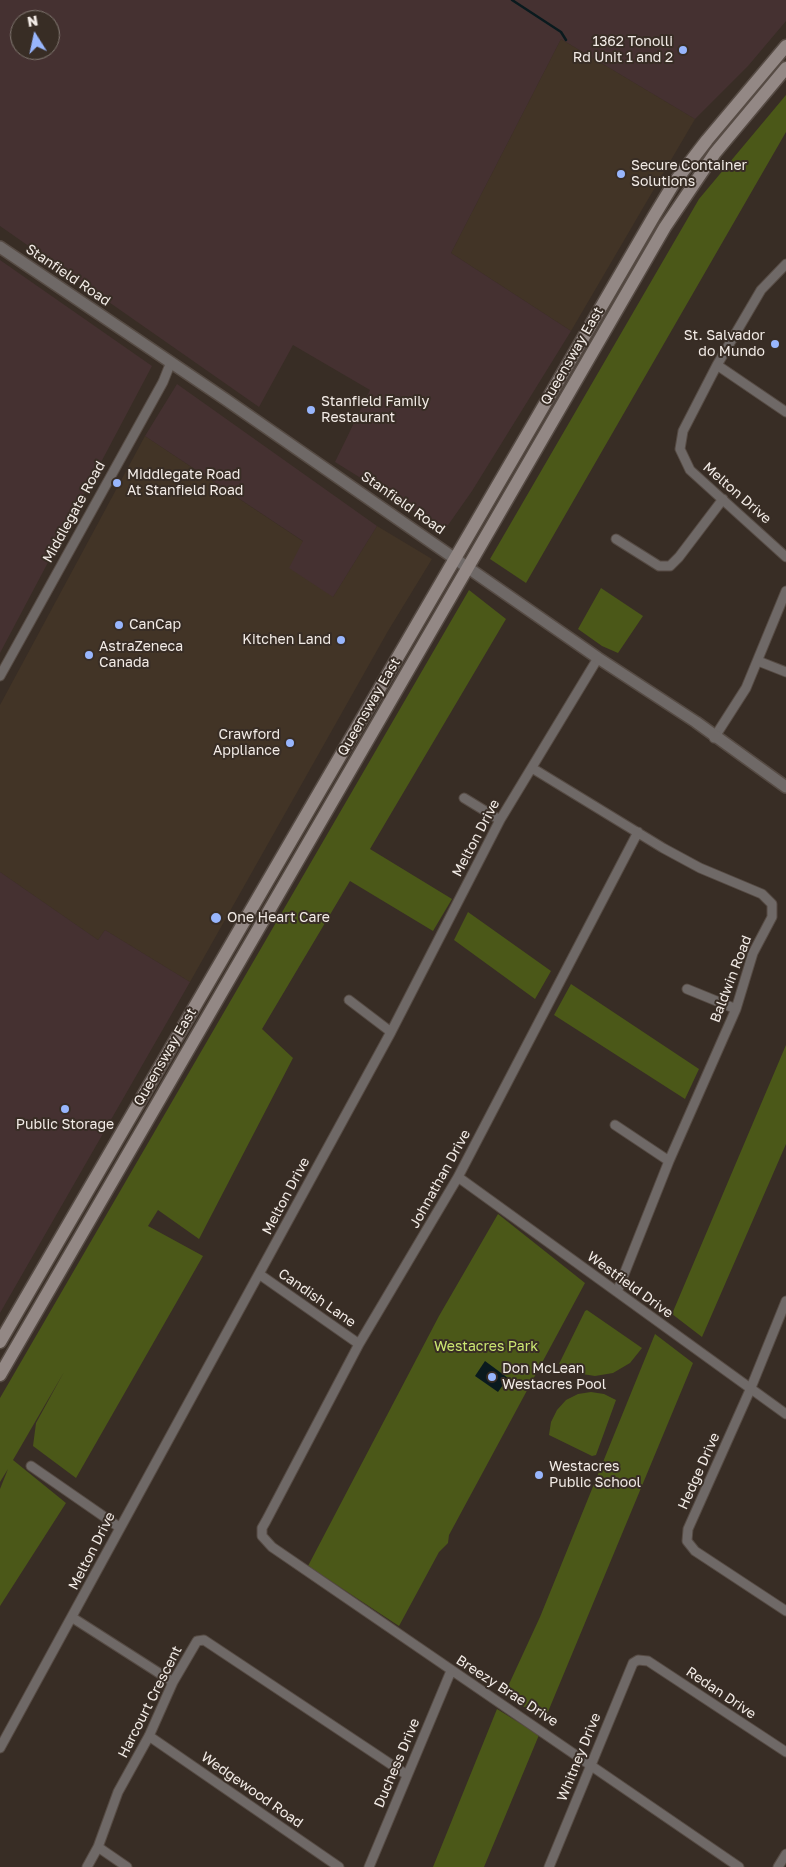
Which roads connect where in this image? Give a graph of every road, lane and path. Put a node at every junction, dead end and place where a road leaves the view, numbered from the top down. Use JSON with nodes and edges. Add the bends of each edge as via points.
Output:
{"nodes":[{"id":1,"x":786,"y":46,"type":"edge"},
{"id":2,"x":786,"y":68,"type":"edge"},
{"id":3,"x":0,"y":247,"type":"edge"},
{"id":4,"x":786,"y":264,"type":"edge"},
{"id":5,"x":171,"y":362,"type":"junction"},
{"id":6,"x":717,"y":365,"type":"junction"},
{"id":7,"x":786,"y":412,"type":"edge"},
{"id":8,"x":723,"y":499,"type":"junction"},
{"id":9,"x":616,"y":539,"type":"dead end"},
{"id":10,"x":786,"y":556,"type":"edge"},
{"id":11,"x":456,"y":558,"type":"junction"},
{"id":12,"x":468,"y":567,"type":"junction"},
{"id":13,"x":786,"y":591,"type":"edge"},
{"id":14,"x":598,"y":658,"type":"junction"},
{"id":15,"x":758,"y":661,"type":"junction"},
{"id":16,"x":786,"y":672,"type":"edge"},
{"id":17,"x":0,"y":676,"type":"edge"},
{"id":18,"x":714,"y":738,"type":"junction"},
{"id":19,"x":532,"y":768,"type":"junction"},
{"id":20,"x":786,"y":787,"type":"edge"},
{"id":21,"x":464,"y":798,"type":"dead end"},
{"id":22,"x":500,"y":820,"type":"junction"},
{"id":23,"x":638,"y":832,"type":"junction"},
{"id":24,"x":686,"y":989,"type":"dead end"},
{"id":25,"x":348,"y":1000,"type":"dead end"},
{"id":26,"x":736,"y":1010,"type":"junction"},
{"id":27,"x":390,"y":1032,"type":"junction"},
{"id":28,"x":615,"y":1125,"type":"dead end"},
{"id":29,"x":669,"y":1161,"type":"junction"},
{"id":30,"x":458,"y":1177,"type":"junction"},
{"id":31,"x":259,"y":1274,"type":"junction"},
{"id":32,"x":617,"y":1292,"type":"junction"},
{"id":33,"x":786,"y":1301,"type":"edge"},
{"id":34,"x":0,"y":1342,"type":"edge"},
{"id":35,"x":359,"y":1344,"type":"junction"},
{"id":36,"x":0,"y":1375,"type":"edge"},
{"id":37,"x":750,"y":1390,"type":"junction"},
{"id":38,"x":786,"y":1414,"type":"edge"},
{"id":39,"x":31,"y":1466,"type":"dead end"},
{"id":40,"x":119,"y":1527,"type":"junction"},
{"id":41,"x":262,"y":1536,"type":"joint"},
{"id":42,"x":785,"y":1609,"type":"edge"},
{"id":43,"x":73,"y":1618,"type":"junction"},
{"id":44,"x":638,"y":1660,"type":"joint"},
{"id":45,"x":451,"y":1671,"type":"junction"},
{"id":46,"x":173,"y":1682,"type":"junction"},
{"id":47,"x":149,"y":1736,"type":"junction"},
{"id":48,"x":0,"y":1748,"type":"edge"},
{"id":49,"x":786,"y":1752,"type":"edge"},
{"id":50,"x":591,"y":1764,"type":"junction"},
{"id":51,"x":407,"y":1775,"type":"junction"},
{"id":52,"x":98,"y":1847,"type":"junction"},
{"id":53,"x":786,"y":1854,"type":"edge"},
{"id":54,"x":87,"y":1867,"type":"edge"},
{"id":55,"x":127,"y":1867,"type":"edge"},
{"id":56,"x":339,"y":1867,"type":"edge"},
{"id":57,"x":369,"y":1867,"type":"edge"},
{"id":58,"x":549,"y":1867,"type":"edge"},
{"id":59,"x":739,"y":1867,"type":"edge"},
{"id":60,"x":778,"y":1867,"type":"edge"}],
"edges":[{"from":1,"to":11,"type":"main road","name":"Queensway East","via":[[674,183]]},
{"from":2,"to":12,"type":"main road","name":"Queensway East","via":[[682,198]]},
{"from":3,"to":5,"type":"street","name":"Stanfield Road"},
{"from":4,"to":6,"type":"street","name":"Melton Drive","via":[[761,290]]},
{"from":5,"to":11,"type":"street","name":"Stanfield Road"},
{"from":5,"to":17,"type":"street","name":"Middlegate Road","via":[[163,382]]},
{"from":6,"to":7,"type":"street"},
{"from":6,"to":8,"type":"street","name":"Melton Drive","via":[[683,431],[680,449],[690,470]]},
{"from":8,"to":9,"type":"street","via":[[679,557],[668,566],[656,565]]},
{"from":8,"to":10,"type":"street","name":"Melton Drive"},
{"from":11,"to":12,"type":"street","name":"Stanfield Road"},
{"from":11,"to":34,"type":"main road","name":"Queensway East"},
{"from":12,"to":14,"type":"street","name":"Stanfield Road"},
{"from":12,"to":36,"type":"main road","name":"Queensway East"},
{"from":13,"to":15,"type":"street"},
{"from":14,"to":18,"type":"street","name":"Stanfield Road","via":[[696,722]]},
{"from":14,"to":19,"type":"street","name":"Melton Drive"},
{"from":15,"to":16,"type":"street"},
{"from":15,"to":18,"type":"street","via":[[746,688]]},
{"from":18,"to":20,"type":"street","name":"Stanfield Road"},
{"from":19,"to":22,"type":"street","name":"Melton Drive"},
{"from":19,"to":23,"type":"street","name":"Baldwin Road"},
{"from":21,"to":22,"type":"street"},
{"from":22,"to":27,"type":"street","name":"Melton Drive"},
{"from":23,"to":26,"type":"street","name":"Baldwin Road","via":[[700,868],[762,894],[772,904],[772,917],[753,953]]},
{"from":23,"to":30,"type":"street","name":"Johnathan Drive"},
{"from":24,"to":26,"type":"street"},
{"from":25,"to":27,"type":"street"},
{"from":26,"to":29,"type":"street","name":"Baldwin Road"},
{"from":27,"to":31,"type":"street","name":"Melton Drive"},
{"from":28,"to":29,"type":"street"},
{"from":29,"to":32,"type":"street","name":"Baldwin Road"},
{"from":30,"to":32,"type":"street","name":"Westfield Drive"},
{"from":30,"to":35,"type":"street","name":"Johnathan Drive"},
{"from":31,"to":35,"type":"street","name":"Candish Lane"},
{"from":31,"to":40,"type":"street","name":"Melton Drive"},
{"from":32,"to":37,"type":"street","name":"Westfield Drive"},
{"from":33,"to":37,"type":"street","name":"Hedge Drive"},
{"from":35,"to":41,"type":"street","name":"Johnathan Drive","via":[[262,1528]]},
{"from":37,"to":38,"type":"street","name":"Westfield Drive"},
{"from":37,"to":42,"type":"street","name":"Hedge Drive","via":[[688,1529],[687,1541],[695,1550]]},
{"from":39,"to":40,"type":"street"},
{"from":40,"to":43,"type":"street","name":"Melton Drive"},
{"from":41,"to":45,"type":"street","name":"Breezy Brae Drive","via":[[272,1547]]},
{"from":43,"to":46,"type":"street"},
{"from":43,"to":48,"type":"street","name":"Melton Drive"},
{"from":44,"to":49,"type":"street","name":"Redan Drive","via":[[648,1661]]},
{"from":44,"to":50,"type":"street","name":"Whitney Drive","via":[[633,1663]]},
{"from":45,"to":50,"type":"street","name":"Breezy Brae Drive"},
{"from":45,"to":51,"type":"street","name":"Duchess Drive"},
{"from":46,"to":47,"type":"street","name":"Harcourt Crescent"},
{"from":46,"to":51,"type":"street","name":"Harcourt Crescent","via":[[197,1641],[204,1640]]},
{"from":47,"to":52,"type":"street","name":"Harcourt Crescent","via":[[118,1792]]},
{"from":47,"to":56,"type":"street","name":"Wedgewood Road"},
{"from":50,"to":58,"type":"street","name":"Whitney Drive"},
{"from":50,"to":59,"type":"street","name":"Breezy Brae Drive"},
{"from":51,"to":57,"type":"street","name":"Duchess Drive"},
{"from":52,"to":54,"type":"street","name":"Harcourt Crescent"},
{"from":52,"to":55,"type":"street"},
{"from":53,"to":60,"type":"street"}]}
